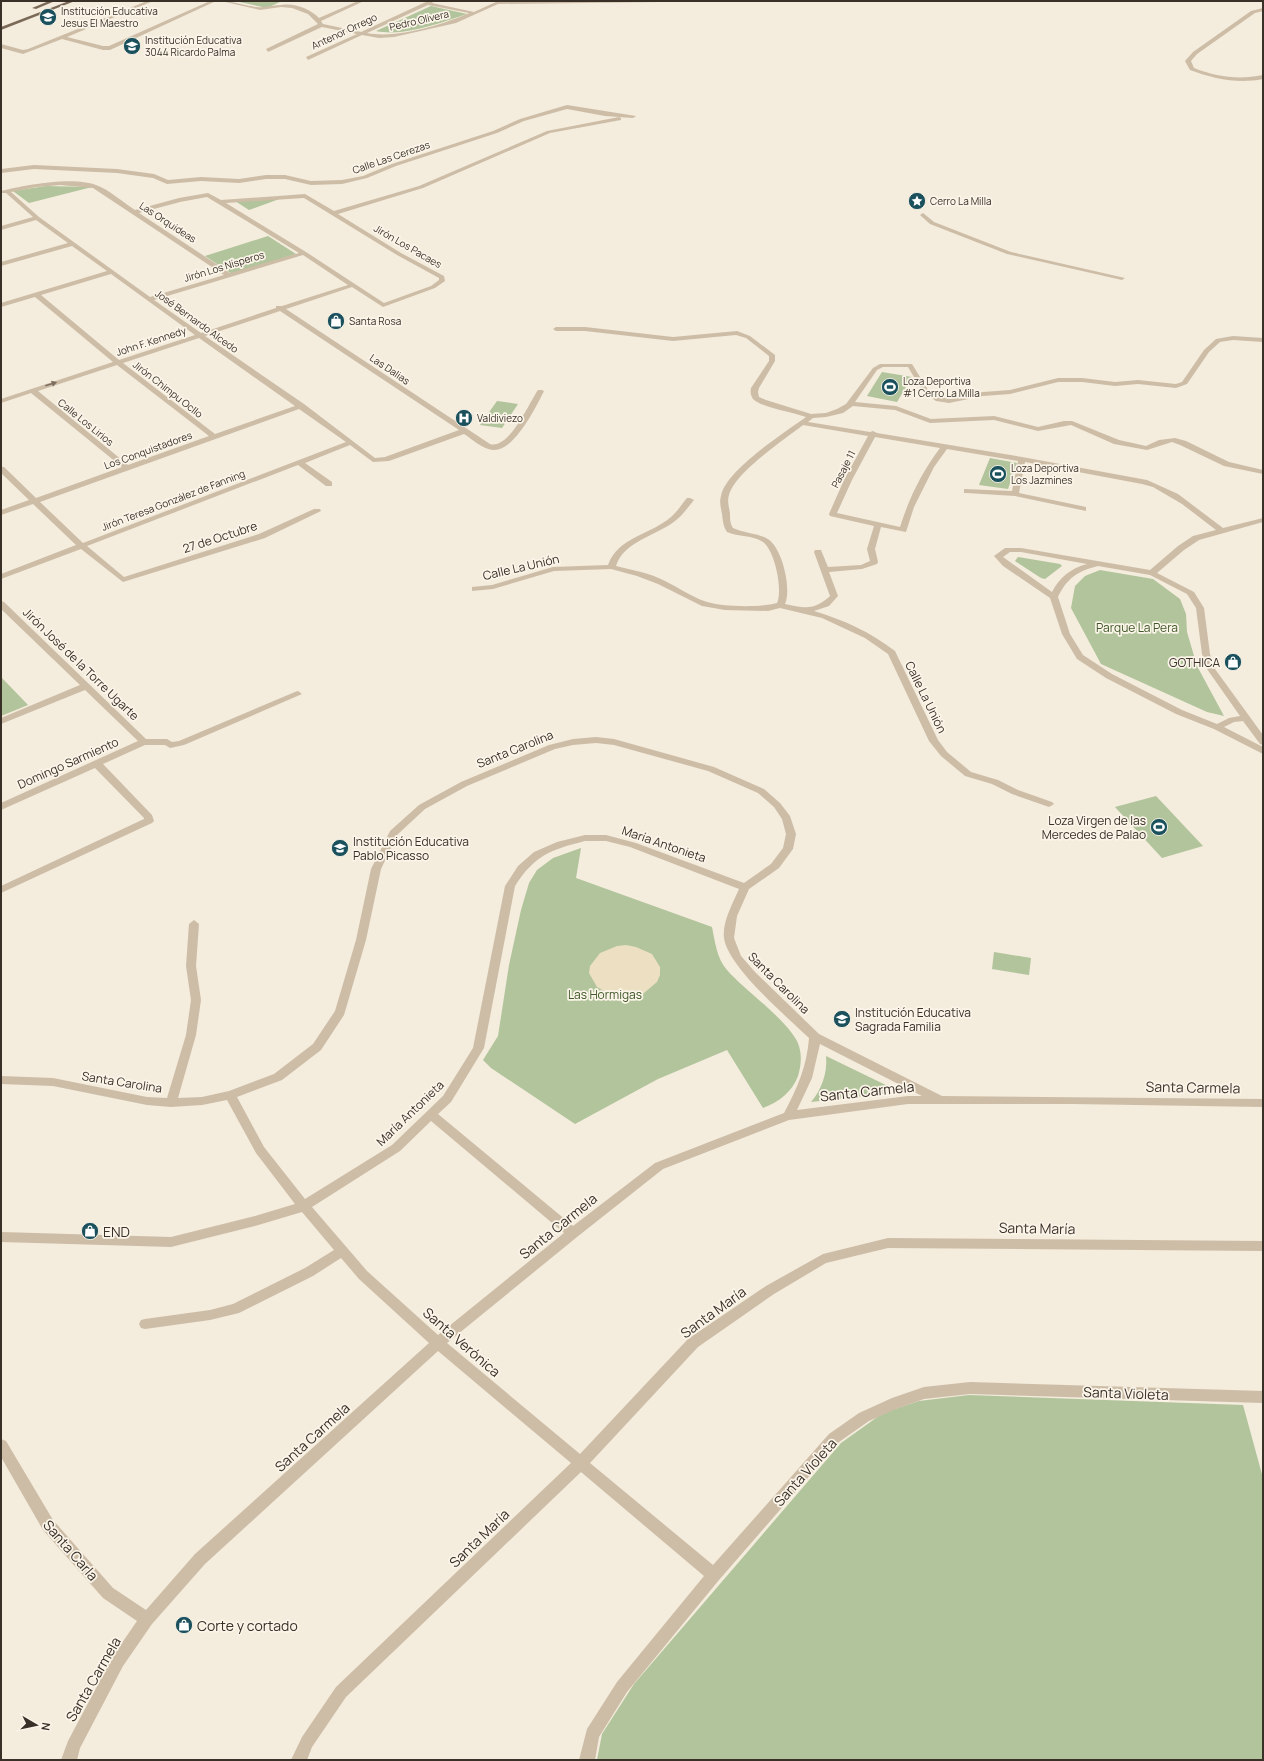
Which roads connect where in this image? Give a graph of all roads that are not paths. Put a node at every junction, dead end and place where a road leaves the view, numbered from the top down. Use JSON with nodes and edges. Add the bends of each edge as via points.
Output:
{"nodes":[{"id":1,"x":53,"y":1,"type":"edge"},
{"id":2,"x":73,"y":1,"type":"edge"},
{"id":3,"x":151,"y":1,"type":"edge"},
{"id":4,"x":214,"y":1,"type":"edge"},
{"id":5,"x":223,"y":1,"type":"edge"},
{"id":6,"x":292,"y":1,"type":"edge"},
{"id":7,"x":362,"y":1,"type":"edge"},
{"id":8,"x":661,"y":1,"type":"edge"},
{"id":9,"x":429,"y":2,"type":"edge"},
{"id":10,"x":499,"y":2,"type":"edge"},
{"id":11,"x":282,"y":5,"type":"junction"},
{"id":12,"x":1263,"y":9,"type":"edge"},
{"id":13,"x":28,"y":11,"type":"dead end"},
{"id":14,"x":474,"y":13,"type":"junction"},
{"id":15,"x":320,"y":22,"type":"junction"},
{"id":16,"x":1,"y":29,"type":"edge"},
{"id":17,"x":361,"y":34,"type":"junction"},
{"id":18,"x":62,"y":37,"type":"junction"},
{"id":19,"x":1,"y":46,"type":"edge"},
{"id":20,"x":268,"y":50,"type":"dead end"},
{"id":21,"x":308,"y":58,"type":"dead end"},
{"id":22,"x":1263,"y":77,"type":"edge"},
{"id":23,"x":1,"y":171,"type":"edge"},
{"id":24,"x":4,"y":192,"type":"edge"},
{"id":25,"x":222,"y":202,"type":"junction"},
{"id":26,"x":135,"y":212,"type":"junction"},
{"id":27,"x":335,"y":213,"type":"junction"},
{"id":28,"x":923,"y":215,"type":"dead end"},
{"id":29,"x":37,"y":218,"type":"junction"},
{"id":30,"x":1,"y":228,"type":"edge"},
{"id":31,"x":73,"y":244,"type":"junction"},
{"id":32,"x":304,"y":253,"type":"junction"},
{"id":33,"x":1,"y":264,"type":"edge"},
{"id":34,"x":112,"y":272,"type":"junction"},
{"id":35,"x":229,"y":275,"type":"junction"},
{"id":36,"x":1122,"y":278,"type":"dead end"},
{"id":37,"x":350,"y":283,"type":"junction"},
{"id":38,"x":37,"y":295,"type":"junction"},
{"id":39,"x":150,"y":299,"type":"junction"},
{"id":40,"x":1,"y":305,"type":"edge"},
{"id":41,"x":278,"y":306,"type":"junction"},
{"id":42,"x":556,"y":329,"type":"dead end"},
{"id":43,"x":193,"y":331,"type":"junction"},
{"id":44,"x":199,"y":336,"type":"junction"},
{"id":45,"x":1263,"y":340,"type":"edge"},
{"id":46,"x":112,"y":358,"type":"junction"},
{"id":47,"x":118,"y":363,"type":"junction"},
{"id":48,"x":33,"y":391,"type":"junction"},
{"id":49,"x":540,"y":391,"type":"dead end"},
{"id":50,"x":1,"y":394,"type":"edge"},
{"id":51,"x":1,"y":401,"type":"edge"},
{"id":52,"x":850,"y":404,"type":"junction"},
{"id":53,"x":301,"y":406,"type":"junction"},
{"id":54,"x":811,"y":416,"type":"junction"},
{"id":55,"x":803,"y":423,"type":"junction"},
{"id":56,"x":464,"y":431,"type":"junction"},
{"id":57,"x":873,"y":433,"type":"junction"},
{"id":58,"x":214,"y":437,"type":"junction"},
{"id":59,"x":351,"y":442,"type":"junction"},
{"id":60,"x":945,"y":446,"type":"junction"},
{"id":61,"x":1022,"y":459,"type":"junction"},
{"id":62,"x":299,"y":462,"type":"junction"},
{"id":63,"x":127,"y":468,"type":"junction"},
{"id":64,"x":1,"y":469,"type":"edge"},
{"id":65,"x":1263,"y":472,"type":"edge"},
{"id":66,"x":329,"y":484,"type":"dead end"},
{"id":67,"x":967,"y":491,"type":"dead end"},
{"id":68,"x":1015,"y":494,"type":"junction"},
{"id":69,"x":690,"y":500,"type":"dead end"},
{"id":70,"x":35,"y":501,"type":"junction"},
{"id":71,"x":1083,"y":509,"type":"dead end"},
{"id":72,"x":317,"y":511,"type":"dead end"},
{"id":73,"x":1,"y":513,"type":"edge"},
{"id":74,"x":1263,"y":520,"type":"edge"},
{"id":75,"x":878,"y":525,"type":"junction"},
{"id":76,"x":1220,"y":530,"type":"junction"},
{"id":77,"x":82,"y":546,"type":"junction"},
{"id":78,"x":818,"y":552,"type":"dead end"},
{"id":79,"x":1098,"y":564,"type":"junction"},
{"id":80,"x":611,"y":567,"type":"junction"},
{"id":81,"x":824,"y":570,"type":"junction"},
{"id":82,"x":1152,"y":573,"type":"junction"},
{"id":83,"x":1,"y":577,"type":"edge"},
{"id":84,"x":475,"y":589,"type":"dead end"},
{"id":85,"x":1054,"y":597,"type":"junction"},
{"id":86,"x":1,"y":604,"type":"edge"},
{"id":87,"x":780,"y":605,"type":"junction"},
{"id":88,"x":808,"y":610,"type":"junction"},
{"id":89,"x":86,"y":686,"type":"junction"},
{"id":90,"x":298,"y":694,"type":"dead end"},
{"id":91,"x":1245,"y":718,"type":"junction"},
{"id":92,"x":1,"y":721,"type":"edge"},
{"id":93,"x":1217,"y":727,"type":"junction"},
{"id":94,"x":144,"y":742,"type":"junction"},
{"id":95,"x":1263,"y":742,"type":"edge"},
{"id":96,"x":1263,"y":751,"type":"edge"},
{"id":97,"x":97,"y":764,"type":"junction"},
{"id":98,"x":1049,"y":804,"type":"dead end"},
{"id":99,"x":1,"y":806,"type":"edge"},
{"id":100,"x":746,"y":887,"type":"junction"},
{"id":101,"x":1,"y":890,"type":"edge"},
{"id":102,"x":194,"y":924,"type":"dead end"},
{"id":103,"x":815,"y":1038,"type":"junction"},
{"id":104,"x":1,"y":1080,"type":"edge"},
{"id":105,"x":230,"y":1096,"type":"junction"},
{"id":106,"x":941,"y":1100,"type":"junction"},
{"id":107,"x":172,"y":1102,"type":"junction"},
{"id":108,"x":1263,"y":1103,"type":"edge"},
{"id":109,"x":431,"y":1115,"type":"junction"},
{"id":110,"x":788,"y":1116,"type":"junction"},
{"id":111,"x":304,"y":1206,"type":"junction"},
{"id":112,"x":573,"y":1232,"type":"junction"},
{"id":113,"x":1,"y":1237,"type":"edge"},
{"id":114,"x":1263,"y":1246,"type":"edge"},
{"id":115,"x":342,"y":1251,"type":"junction"},
{"id":116,"x":145,"y":1324,"type":"dead end"},
{"id":117,"x":438,"y":1344,"type":"junction"},
{"id":118,"x":1263,"y":1397,"type":"edge"},
{"id":119,"x":1,"y":1445,"type":"edge"},
{"id":120,"x":580,"y":1464,"type":"junction"},
{"id":121,"x":714,"y":1575,"type":"junction"},
{"id":122,"x":147,"y":1619,"type":"junction"},
{"id":123,"x":69,"y":1760,"type":"edge"},
{"id":124,"x":299,"y":1760,"type":"edge"},
{"id":125,"x":586,"y":1760,"type":"edge"}],
"edges":[{"from":1,"to":13,"type":"main road"},
{"from":2,"to":16,"type":"main road"},
{"from":3,"to":18,"type":"street"},
{"from":4,"to":18,"type":"street","via":[[110,48]]},
{"from":5,"to":11,"type":"street","via":[[258,9]]},
{"from":6,"to":11,"type":"street"},
{"from":7,"to":15,"type":"street"},
{"from":8,"to":10,"type":"street"},
{"from":9,"to":14,"type":"street"},
{"from":9,"to":17,"type":"street","name":"Antenor Orrego"},
{"from":10,"to":14,"type":"street","name":"Pedro Olivera"},
{"from":11,"to":15,"type":"street","name":"Pedro Olivera","via":[[314,14]]},
{"from":12,"to":22,"type":"street","via":[[1253,12],[1195,53],[1188,61],[1192,70],[1200,73],[1239,79]]},
{"from":14,"to":17,"type":"street","name":"Pedro Olivera","via":[[454,22],[394,36]]},
{"from":15,"to":17,"type":"street","name":"Pedro Olivera"},
{"from":15,"to":20,"type":"street"},
{"from":17,"to":21,"type":"street","name":"Antenor Orrego"},
{"from":18,"to":19,"type":"street","via":[[27,51]]},
{"from":23,"to":27,"type":"street","name":"Calle Las Cerezas","via":[[34,167],[117,171],[154,176],[167,182],[201,179],[239,181],[266,176],[316,183],[356,180],[394,164],[567,107],[633,116],[549,132],[421,187]]},
{"from":24,"to":26,"type":"street","name":"Las Orquideas","via":[[48,185],[82,184],[95,186]]},
{"from":24,"to":29,"type":"street","name":"José Bernardo Alcedo"},
{"from":25,"to":26,"type":"street","via":[[208,195],[201,195]]},
{"from":25,"to":27,"type":"street","name":"Jirón Los Pacaes","via":[[305,196]]},
{"from":25,"to":32,"type":"street"},
{"from":26,"to":35,"type":"street","name":"Las Orquideas"},
{"from":27,"to":37,"type":"street","name":"Jirón Los Pacaes","via":[[399,254],[442,277],[440,284],[433,288],[383,305]]},
{"from":28,"to":36,"type":"street","via":[[932,223],[1009,253]]},
{"from":29,"to":30,"type":"street"},
{"from":29,"to":31,"type":"street","name":"José Bernardo Alcedo"},
{"from":31,"to":33,"type":"street"},
{"from":31,"to":34,"type":"street","name":"José Bernardo Alcedo"},
{"from":32,"to":35,"type":"street","name":"Jirón Los Nísperos"},
{"from":32,"to":37,"type":"street"},
{"from":34,"to":38,"type":"street"},
{"from":34,"to":39,"type":"street","name":"José Bernardo Alcedo"},
{"from":35,"to":39,"type":"street","name":"Jirón Los Nísperos"},
{"from":37,"to":41,"type":"street","name":"John F. Kennedy"},
{"from":38,"to":40,"type":"street"},
{"from":38,"to":46,"type":"street","name":"Jirón Chimpu Ocllo"},
{"from":39,"to":43,"type":"street","name":"José Bernardo Alcedo"},
{"from":41,"to":43,"type":"street","name":"John F. Kennedy"},
{"from":41,"to":44,"type":"street","name":"John F. Kennedy"},
{"from":41,"to":56,"type":"street","name":"Las Dalias"},
{"from":42,"to":54,"type":"street","via":[[592,330],[673,339],[737,333],[748,337],[772,355],[772,361],[755,388],[756,398]]},
{"from":43,"to":44,"type":"street","name":"José Bernardo Alcedo"},
{"from":43,"to":46,"type":"street","name":"John F. Kennedy"},
{"from":44,"to":47,"type":"street","name":"John F. Kennedy"},
{"from":44,"to":53,"type":"street","name":"José Bernardo Alcedo"},
{"from":45,"to":52,"type":"street","via":[[1218,340],[1206,351],[1185,383],[1176,386],[1138,382],[1115,384],[1058,380],[1010,392],[949,401],[939,400],[925,392],[910,365],[882,365],[875,369]]},
{"from":46,"to":47,"type":"street","name":"Jirón Chimpu Ocllo"},
{"from":46,"to":50,"type":"street","name":"John F. Kennedy"},
{"from":48,"to":47,"type":"street","name":"John F. Kennedy","one_way":true},
{"from":47,"to":58,"type":"street","name":"Jirón Chimpu Ocllo"},
{"from":48,"to":51,"type":"street","name":"John F. Kennedy"},
{"from":48,"to":63,"type":"street","name":"Calle Los Lirios"},
{"from":49,"to":56,"type":"street","name":"Las Dalias","via":[[528,416],[503,446],[487,446]]},
{"from":52,"to":54,"type":"street","via":[[840,412]]},
{"from":52,"to":65,"type":"street","via":[[896,408],[930,421],[994,418],[1038,429],[1072,423],[1117,442],[1147,448],[1172,440],[1227,464]]},
{"from":53,"to":58,"type":"street","name":"Los Conquistadores"},
{"from":53,"to":59,"type":"street","name":"José Bernardo Alcedo"},
{"from":54,"to":55,"type":"street"},
{"from":55,"to":57,"type":"street"},
{"from":55,"to":87,"type":"street","via":[[754,460],[737,476],[725,493],[727,526],[731,530],[767,541],[775,553],[785,593]]},
{"from":56,"to":59,"type":"street","name":"José Bernardo Alcedo","via":[[379,460],[373,460]]},
{"from":57,"to":60,"type":"street"},
{"from":57,"to":75,"type":"street","name":"Pasaje 11","via":[[833,514]]},
{"from":58,"to":63,"type":"street","name":"Los Conquistadores"},
{"from":59,"to":62,"type":"street","name":"Jirón Teresa González de Fanning"},
{"from":60,"to":61,"type":"street"},
{"from":60,"to":75,"type":"street","via":[[930,468],[910,507],[903,530]]},
{"from":61,"to":68,"type":"street"},
{"from":61,"to":76,"type":"street","via":[[1159,486],[1179,496]]},
{"from":62,"to":66,"type":"street"},
{"from":62,"to":77,"type":"street","name":"Jirón Teresa González de Fanning"},
{"from":63,"to":70,"type":"street","name":"Los Conquistadores"},
{"from":64,"to":70,"type":"street"},
{"from":67,"to":68,"type":"street"},
{"from":68,"to":71,"type":"street"},
{"from":69,"to":80,"type":"street","via":[[673,519],[631,542],[615,556]]},
{"from":70,"to":73,"type":"street","name":"Los Conquistadores"},
{"from":70,"to":77,"type":"street"},
{"from":72,"to":77,"type":"street","name":"27 de Octubre","via":[[262,536],[127,580],[120,578]]},
{"from":74,"to":76,"type":"street"},
{"from":75,"to":81,"type":"street","via":[[871,549],[874,562],[862,567]]},
{"from":76,"to":82,"type":"street","via":[[1196,538]]},
{"from":77,"to":83,"type":"street","name":"Jirón Teresa González de Fanning"},
{"from":78,"to":81,"type":"street"},
{"from":79,"to":82,"type":"street"},
{"from":79,"to":85,"type":"street","via":[[1080,568],[1070,575],[1060,584]]},
{"from":79,"to":85,"type":"street","via":[[1021,550],[1008,550],[998,556],[999,560]]},
{"from":80,"to":84,"type":"street","name":"Calle La Unión","via":[[553,569],[493,587]]},
{"from":80,"to":87,"type":"street","name":"Calle La Unión","via":[[661,582],[702,603],[726,608],[768,608]]},
{"from":81,"to":88,"type":"street","via":[[834,596],[826,604]]},
{"from":82,"to":91,"type":"street","via":[[1183,588],[1195,599],[1200,608],[1211,669]]},
{"from":85,"to":93,"type":"street","via":[[1066,634],[1080,657],[1109,676],[1180,712]]},
{"from":86,"to":89,"type":"street","name":"Jirón José de la Torre Ugarte"},
{"from":87,"to":88,"type":"street","name":"Calle La Unión"},
{"from":88,"to":98,"type":"street","name":"Calle La Unión","via":[[881,643],[892,653],[934,741],[944,754],[968,774]]},
{"from":89,"to":92,"type":"street"},
{"from":89,"to":94,"type":"street","name":"Jirón José de la Torre Ugarte"},
{"from":90,"to":94,"type":"street","via":[[181,743],[170,745],[167,742]]},
{"from":91,"to":93,"type":"street","via":[[1232,720]]},
{"from":91,"to":95,"type":"street"},
{"from":93,"to":96,"type":"street"},
{"from":94,"to":97,"type":"street","name":"Domingo Sarmiento"},
{"from":97,"to":99,"type":"street","name":"Domingo Sarmiento"},
{"from":97,"to":101,"type":"street","via":[[149,817],[148,821]]},
{"from":100,"to":103,"type":"street","name":"Santa Carolina","via":[[732,916],[729,938],[736,957]]},
{"from":100,"to":105,"type":"street","name":"Santa Carolina","via":[[775,866],[788,849],[791,834],[787,818],[761,791],[711,769],[614,742],[573,742],[518,760],[422,806],[393,833],[376,869],[361,940],[340,1012],[317,1047],[300,1060],[278,1076]]},
{"from":100,"to":109,"type":"street","name":"María Antonieta","via":[[633,845],[606,838],[585,838],[560,844],[537,854],[522,868],[510,886],[478,1048],[455,1088]]},
{"from":102,"to":107,"type":"street","via":[[191,966],[196,1000],[191,1035]]},
{"from":103,"to":106,"type":"street","name":"Santa Carolina"},
{"from":103,"to":110,"type":"street","via":[[814,1059],[803,1088]]},
{"from":104,"to":107,"type":"street","name":"Santa Carolina","via":[[53,1082],[148,1101]]},
{"from":105,"to":107,"type":"street","name":"Santa Carolina","via":[[202,1101]]},
{"from":105,"to":111,"type":"street","name":"Santa Verónica","via":[[260,1150]]},
{"from":106,"to":108,"type":"street","name":"Santa Carmela"},
{"from":106,"to":110,"type":"street","name":"Santa Carmela","via":[[908,1100]]},
{"from":109,"to":111,"type":"street","name":"María Antonieta","via":[[386,1155]]},
{"from":109,"to":112,"type":"street"},
{"from":110,"to":112,"type":"street","name":"Santa Carmela","via":[[660,1166]]},
{"from":111,"to":113,"type":"street","name":"María Antonieta","via":[[171,1242]]},
{"from":111,"to":115,"type":"street","name":"Santa Verónica"},
{"from":112,"to":117,"type":"street","name":"Santa Carmela"},
{"from":114,"to":120,"type":"street","name":"Santa María","via":[[888,1243],[823,1259],[770,1290],[693,1343]]},
{"from":115,"to":116,"type":"street","via":[[309,1272],[235,1309]]},
{"from":115,"to":117,"type":"street","name":"Santa Verónica"},
{"from":117,"to":120,"type":"street","name":"Santa Verónica"},
{"from":117,"to":122,"type":"street","name":"Santa Carmela","via":[[200,1559]]},
{"from":118,"to":121,"type":"street","name":"Santa Violeta","via":[[970,1388],[924,1393],[864,1417],[834,1438]]},
{"from":119,"to":122,"type":"street","name":"Santa Carla","via":[[48,1525],[108,1593]]},
{"from":120,"to":121,"type":"street","name":"Santa Verónica"},
{"from":120,"to":124,"type":"street","name":"Santa María","via":[[341,1692],[307,1742]]},
{"from":121,"to":125,"type":"street","name":"Santa Violeta","via":[[622,1687],[592,1734]]},
{"from":122,"to":123,"type":"street","name":"Santa Carmela","via":[[118,1661],[73,1746]]}]}
